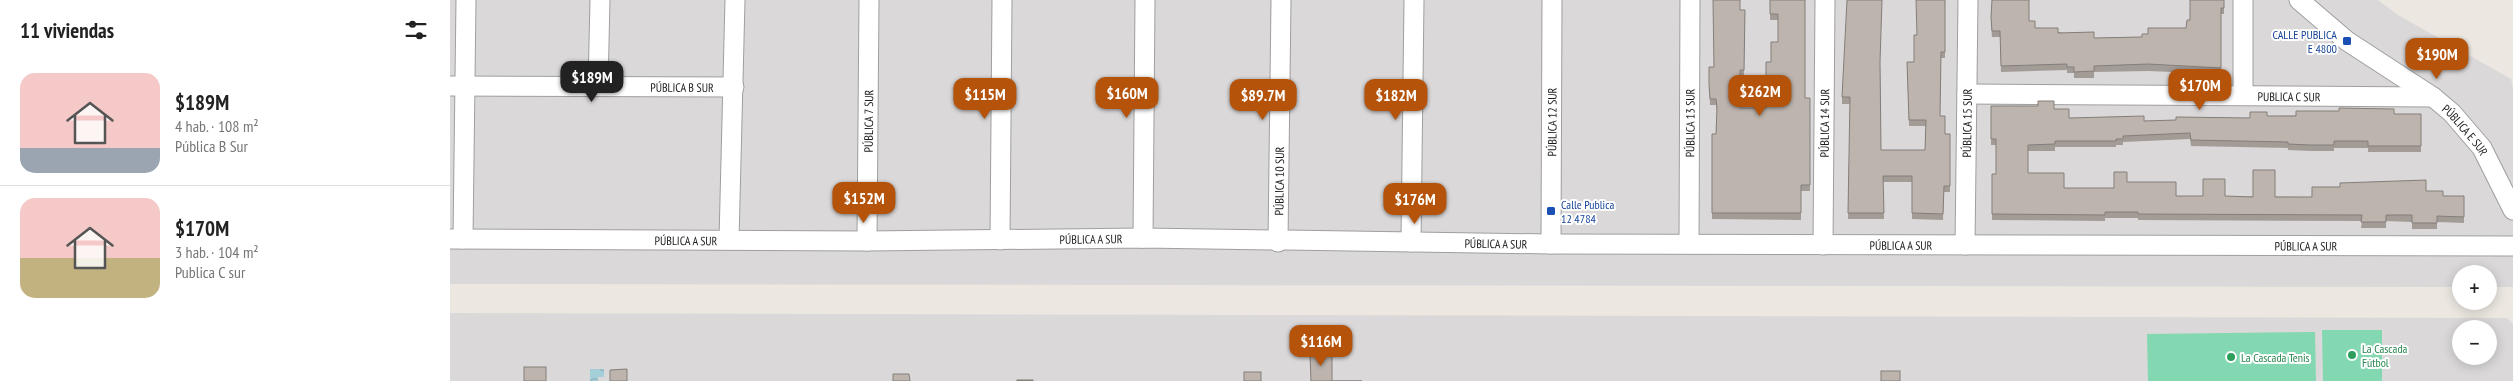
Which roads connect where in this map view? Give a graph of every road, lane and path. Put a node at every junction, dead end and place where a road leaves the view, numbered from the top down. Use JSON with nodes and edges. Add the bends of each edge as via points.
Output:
{"nodes":[{"id":1,"x":466,"y":0,"type":"edge"},
{"id":2,"x":600,"y":0,"type":"edge"},
{"id":3,"x":735,"y":0,"type":"edge"},
{"id":4,"x":869,"y":0,"type":"edge"},
{"id":5,"x":1002,"y":0,"type":"edge"},
{"id":6,"x":1145,"y":0,"type":"edge"},
{"id":7,"x":1281,"y":0,"type":"edge"},
{"id":8,"x":1414,"y":0,"type":"edge"},
{"id":9,"x":1552,"y":0,"type":"edge"},
{"id":10,"x":1690,"y":0,"type":"edge"},
{"id":11,"x":1825,"y":0,"type":"edge"},
{"id":12,"x":1968,"y":0,"type":"edge"},
{"id":13,"x":2243,"y":0,"type":"edge"},
{"id":14,"x":2299,"y":0,"type":"edge"},
{"id":15,"x":457,"y":86,"type":"edge"},
{"id":16,"x":598,"y":86,"type":"junction"},
{"id":17,"x":734,"y":87,"type":"junction"},
{"id":18,"x":1967,"y":94,"type":"junction"},
{"id":19,"x":2243,"y":94,"type":"junction"},
{"id":20,"x":2433,"y":97,"type":"junction"},
{"id":21,"x":2513,"y":210,"type":"edge"},
{"id":22,"x":1143,"y":238,"type":"junction"},
{"id":23,"x":457,"y":239,"type":"edge"},
{"id":24,"x":729,"y":240,"type":"junction"},
{"id":25,"x":1000,"y":240,"type":"junction"},
{"id":26,"x":867,"y":241,"type":"junction"},
{"id":27,"x":1278,"y":242,"type":"junction"},
{"id":28,"x":1411,"y":242,"type":"junction"},
{"id":29,"x":1551,"y":244,"type":"junction"},
{"id":30,"x":1689,"y":244,"type":"junction"},
{"id":31,"x":1823,"y":245,"type":"junction"},
{"id":32,"x":1965,"y":245,"type":"junction"},
{"id":33,"x":2513,"y":246,"type":"edge"}],
"edges":[{"from":1,"to":15,"type":"street"},
{"from":2,"to":16,"type":"street"},
{"from":3,"to":17,"type":"street"},
{"from":4,"to":26,"type":"street","name":"PÚBLICA 7 SUR"},
{"from":5,"to":25,"type":"street"},
{"from":6,"to":22,"type":"street"},
{"from":7,"to":27,"type":"street","name":"PÚBLICA 10 SUR"},
{"from":8,"to":28,"type":"street"},
{"from":9,"to":29,"type":"street","name":"PÚBLICA 12 SUR"},
{"from":10,"to":30,"type":"street","name":"PÚBLICA 13 SUR"},
{"from":11,"to":31,"type":"street","name":"PÚBLICA 14 SUR"},
{"from":12,"to":18,"type":"street","name":"PÚBLICA 15 SUR"},
{"from":13,"to":19,"type":"street"},
{"from":14,"to":20,"type":"street","name":"PÚBLICA E SUR","via":[[2347,41]]},
{"from":15,"to":16,"type":"street","name":"PÚBLICA B SUR"},
{"from":15,"to":23,"type":"street"},
{"from":16,"to":17,"type":"street","name":"PÚBLICA B SUR"},
{"from":17,"to":24,"type":"street"},
{"from":18,"to":19,"type":"street","name":"PUBLICA C SUR"},
{"from":18,"to":32,"type":"street","name":"PÚBLICA 15 SUR"},
{"from":19,"to":20,"type":"street","name":"PUBLICA C SUR"},
{"from":20,"to":21,"type":"street","name":"PÚBLICA E SUR","via":[[2452,113],[2482,148]]},
{"from":22,"to":25,"type":"street","name":"PÚBLICA A SUR"},
{"from":22,"to":27,"type":"street","name":"PÚBLICA A SUR"},
{"from":23,"to":24,"type":"street","name":"PÚBLICA A SUR"},
{"from":24,"to":26,"type":"street","name":"PÚBLICA A SUR"},
{"from":25,"to":26,"type":"street","name":"PÚBLICA A SUR"},
{"from":27,"to":28,"type":"street","name":"PÚBLICA A SUR"},
{"from":28,"to":29,"type":"street","name":"PÚBLICA A SUR"},
{"from":29,"to":30,"type":"street","name":"PÚBLICA A SUR"},
{"from":30,"to":31,"type":"street","name":"PÚBLICA A SUR"},
{"from":31,"to":32,"type":"street","name":"PÚBLICA A SUR"},
{"from":32,"to":33,"type":"street","name":"PÚBLICA A SUR"}]}
